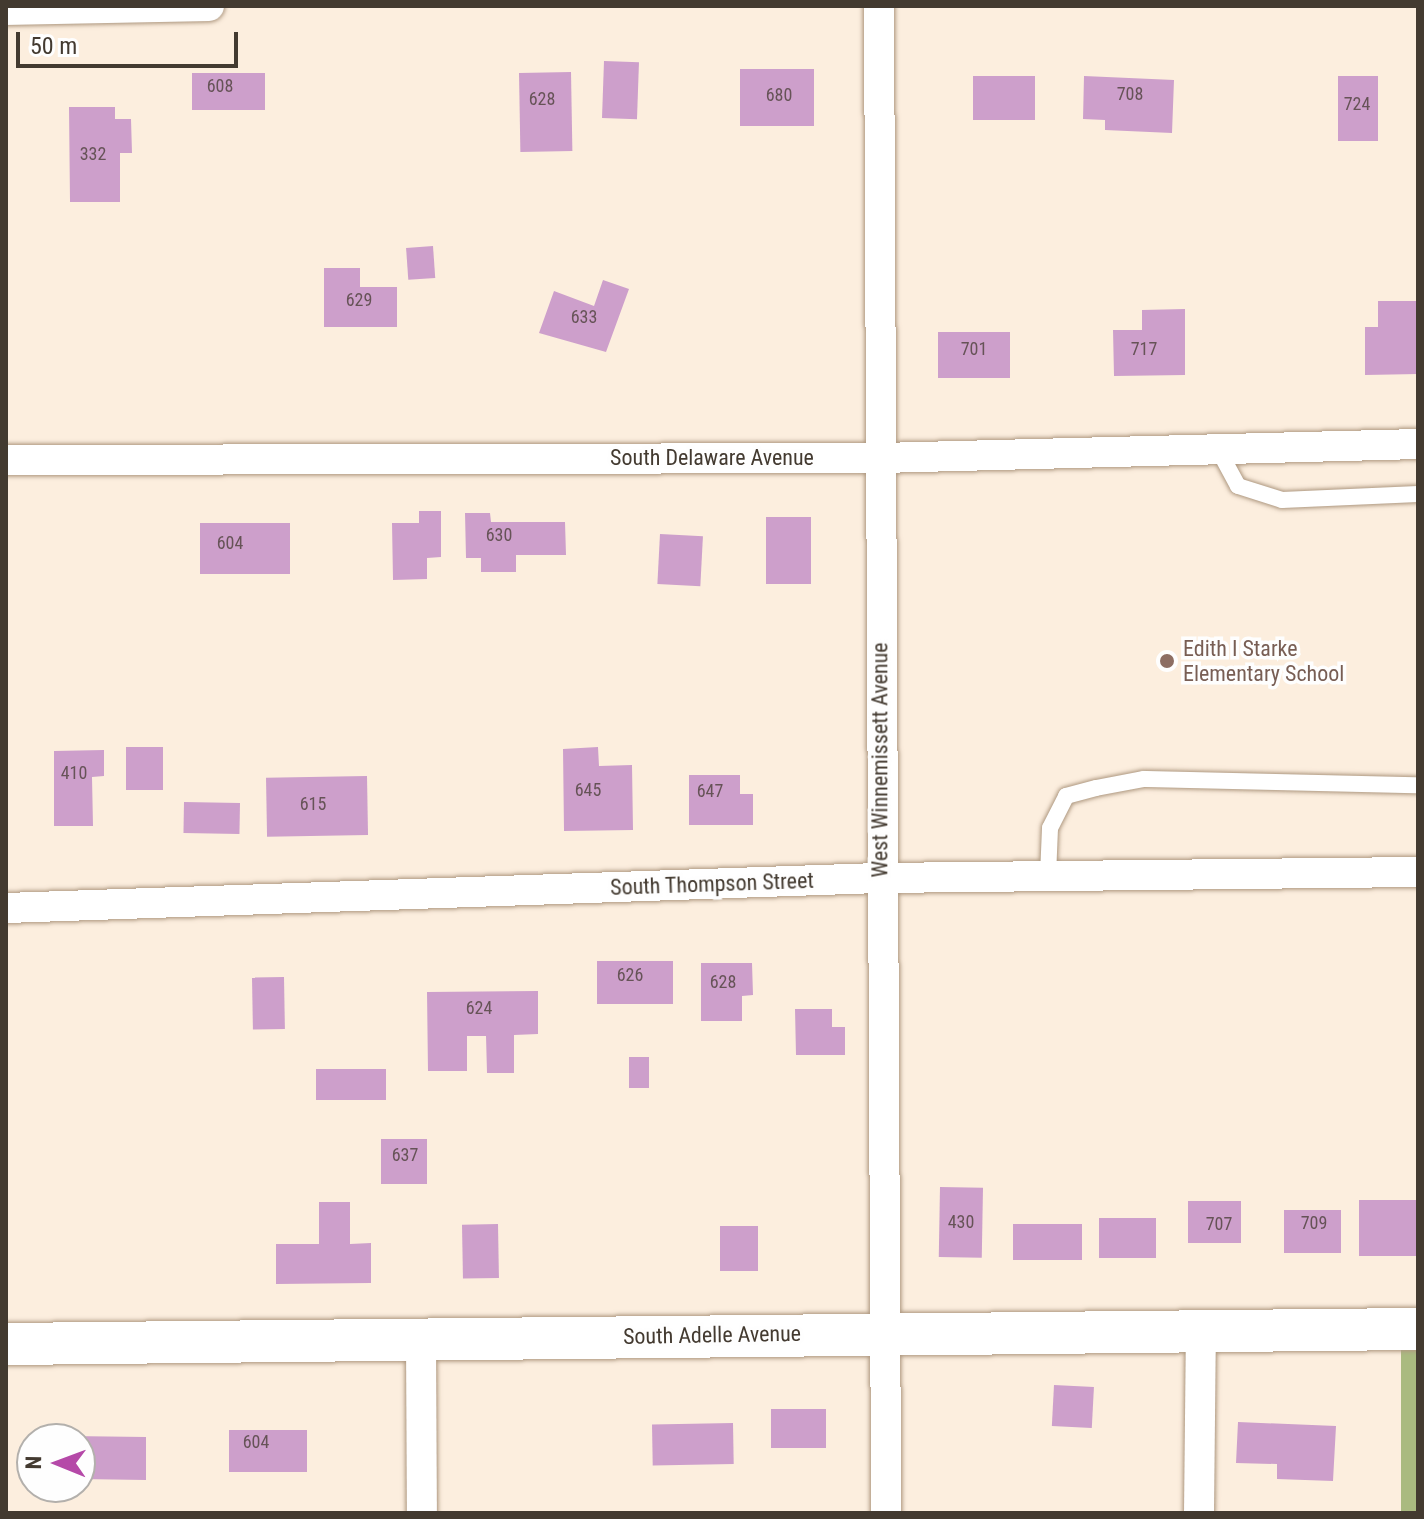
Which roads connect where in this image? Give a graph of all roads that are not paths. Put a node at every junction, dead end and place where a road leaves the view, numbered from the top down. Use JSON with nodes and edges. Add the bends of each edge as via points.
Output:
{"nodes":[{"id":1,"x":209,"y":6,"type":"edge"},
{"id":2,"x":879,"y":6,"type":"edge"},
{"id":3,"x":6,"y":10,"type":"edge"},
{"id":4,"x":1418,"y":444,"type":"edge"},
{"id":5,"x":1218,"y":449,"type":"junction"},
{"id":6,"x":881,"y":458,"type":"junction"},
{"id":7,"x":6,"y":460,"type":"edge"},
{"id":8,"x":1418,"y":494,"type":"edge"},
{"id":9,"x":1418,"y":785,"type":"edge"},
{"id":10,"x":1418,"y":872,"type":"edge"},
{"id":11,"x":1048,"y":876,"type":"junction"},
{"id":12,"x":880,"y":878,"type":"junction"},
{"id":13,"x":6,"y":908,"type":"edge"},
{"id":14,"x":1418,"y":1329,"type":"edge"},
{"id":15,"x":1201,"y":1330,"type":"junction"},
{"id":16,"x":885,"y":1333,"type":"junction"},
{"id":17,"x":421,"y":1340,"type":"junction"},
{"id":18,"x":6,"y":1344,"type":"edge"},
{"id":19,"x":422,"y":1513,"type":"edge"},
{"id":20,"x":886,"y":1513,"type":"edge"},
{"id":21,"x":1199,"y":1513,"type":"edge"}],
"edges":[{"from":1,"to":3,"type":"street"},
{"from":2,"to":6,"type":"street","name":"West Winnemissett Avenue"},
{"from":4,"to":5,"type":"street","name":"South Delaware Avenue"},
{"from":5,"to":6,"type":"street","name":"South Delaware Avenue"},
{"from":5,"to":8,"type":"lane","via":[[1238,486],[1282,500]]},
{"from":6,"to":7,"type":"street","name":"South Delaware Avenue"},
{"from":6,"to":12,"type":"street","name":"West Winnemissett Avenue"},
{"from":9,"to":11,"type":"lane","via":[[1144,779],[1096,788],[1066,796],[1050,828]]},
{"from":10,"to":11,"type":"street","name":"South Thompson Street"},
{"from":11,"to":12,"type":"street","name":"South Thompson Street"},
{"from":12,"to":13,"type":"street","name":"South Thompson Street"},
{"from":12,"to":16,"type":"street","name":"West Winnemissett Avenue"},
{"from":14,"to":15,"type":"street","name":"South Adelle Avenue"},
{"from":15,"to":16,"type":"street","name":"South Adelle Avenue"},
{"from":15,"to":21,"type":"street"},
{"from":16,"to":17,"type":"street","name":"South Adelle Avenue"},
{"from":16,"to":20,"type":"street","name":"West Winnemissett Avenue"},
{"from":17,"to":18,"type":"street","name":"South Adelle Avenue"},
{"from":17,"to":19,"type":"street"}]}
